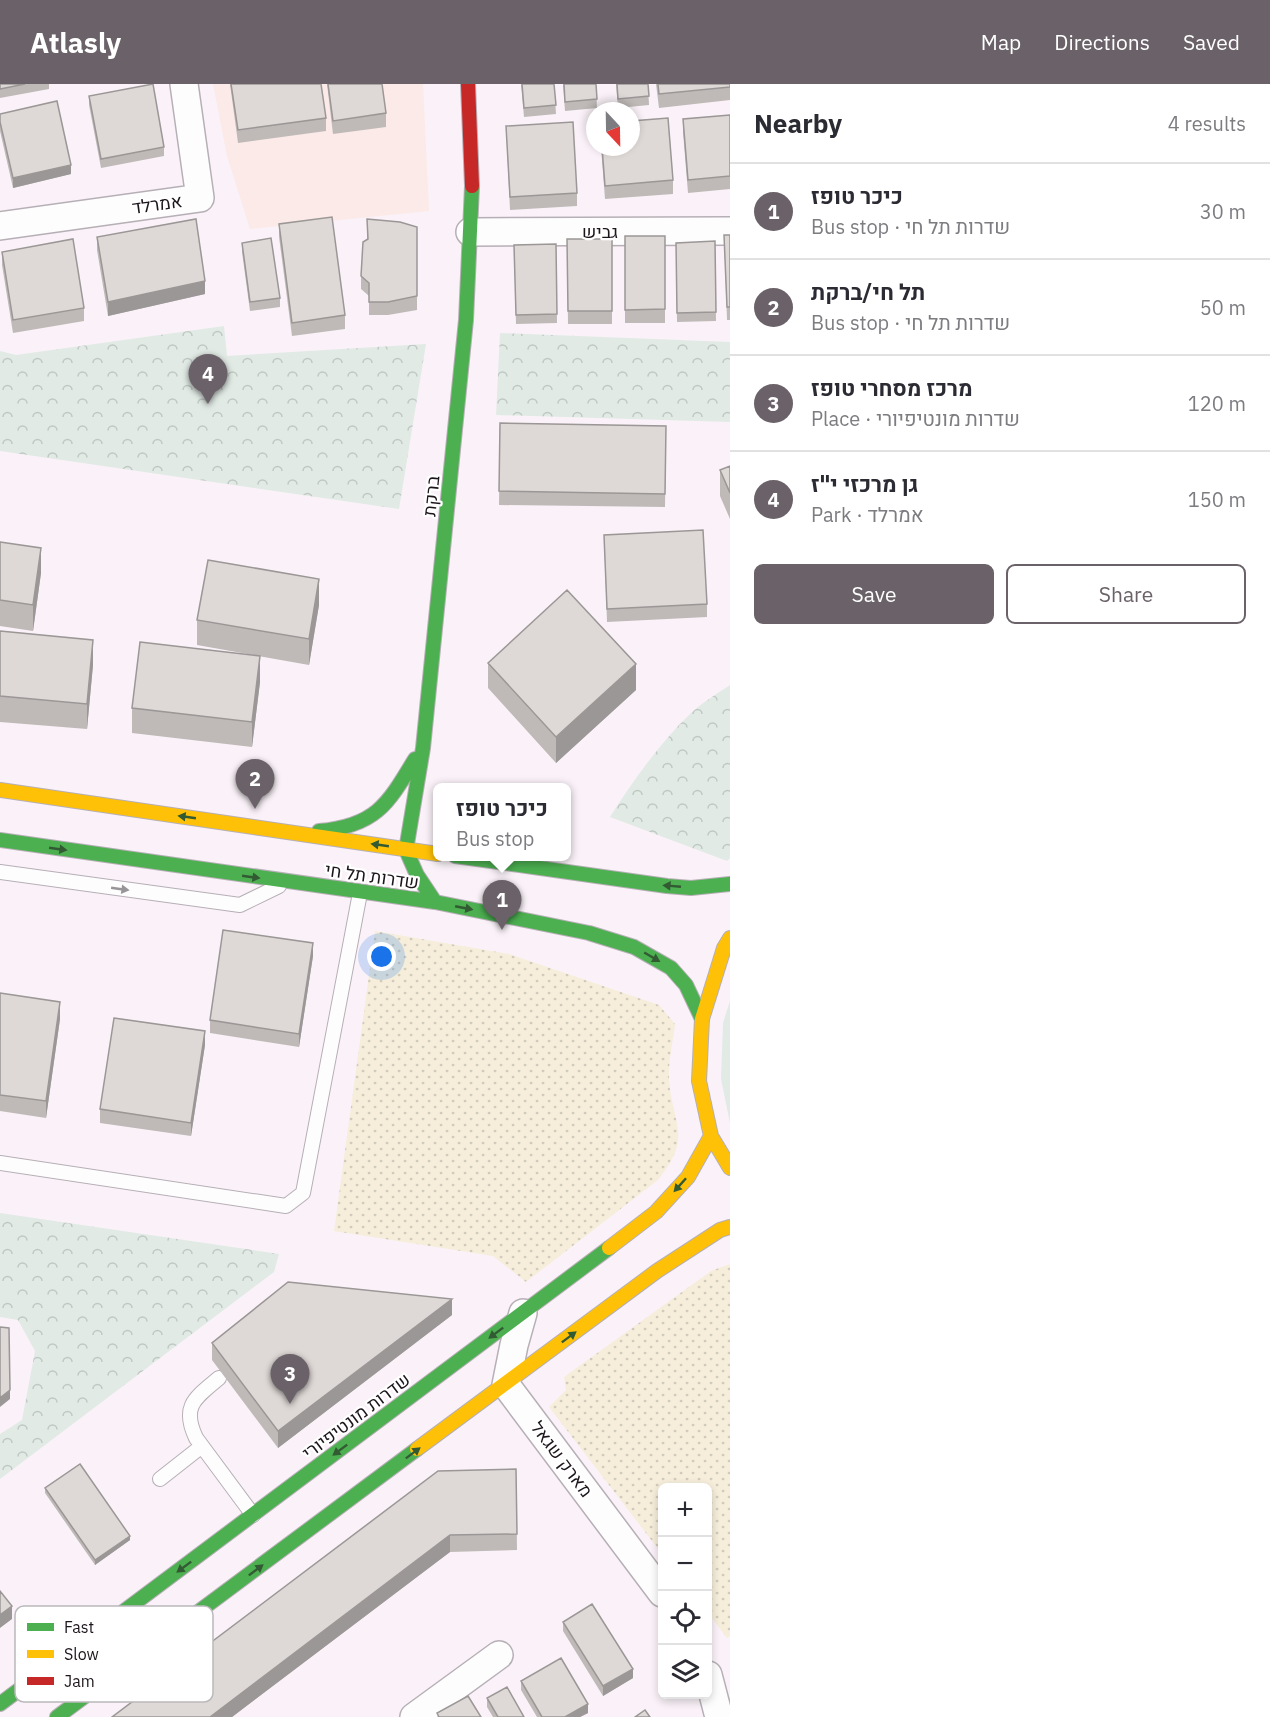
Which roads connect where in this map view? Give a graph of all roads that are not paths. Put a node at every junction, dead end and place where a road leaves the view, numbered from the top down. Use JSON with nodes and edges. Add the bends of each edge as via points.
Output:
{"nodes":[{"id":1,"x":184,"y":84,"type":"edge"},
{"id":2,"x":468,"y":84,"type":"edge"},
{"id":3,"x":0,"y":226,"type":"edge"},
{"id":4,"x":730,"y":231,"type":"edge"},
{"id":5,"x":470,"y":232,"type":"junction"},
{"id":6,"x":423,"y":748,"type":"junction"},
{"id":7,"x":432,"y":780,"type":"dead end"},
{"id":8,"x":0,"y":790,"type":"edge"},
{"id":9,"x":294,"y":833,"type":"junction"},
{"id":10,"x":0,"y":840,"type":"edge"},
{"id":11,"x":406,"y":850,"type":"junction"},
{"id":12,"x":433,"y":853,"type":"edge"},
{"id":13,"x":488,"y":861,"type":"edge"},
{"id":14,"x":517,"y":861,"type":"edge"},
{"id":15,"x":528,"y":867,"type":"junction"},
{"id":16,"x":0,"y":872,"type":"edge"},
{"id":17,"x":286,"y":882,"type":"junction"},
{"id":18,"x":730,"y":884,"type":"edge"},
{"id":19,"x":360,"y":892,"type":"junction"},
{"id":20,"x":435,"y":902,"type":"junction"},
{"id":21,"x":730,"y":938,"type":"edge"},
{"id":22,"x":702,"y":1019,"type":"junction"},
{"id":23,"x":711,"y":1136,"type":"junction"},
{"id":24,"x":0,"y":1163,"type":"edge"},
{"id":25,"x":730,"y":1168,"type":"edge"},
{"id":26,"x":730,"y":1227,"type":"edge"},
{"id":27,"x":523,"y":1313,"type":"junction"},
{"id":28,"x":219,"y":1378,"type":"edge"},
{"id":29,"x":506,"y":1385,"type":"junction"},
{"id":30,"x":202,"y":1446,"type":"junction"},
{"id":31,"x":160,"y":1479,"type":"dead end"},
{"id":32,"x":253,"y":1515,"type":"junction"},
{"id":33,"x":661,"y":1591,"type":"edge"},
{"id":34,"x":131,"y":1606,"type":"edge"},
{"id":35,"x":207,"y":1606,"type":"edge"},
{"id":36,"x":499,"y":1655,"type":"dead end"},
{"id":37,"x":712,"y":1685,"type":"edge"},
{"id":38,"x":15,"y":1693,"type":"edge"},
{"id":39,"x":77,"y":1702,"type":"edge"},
{"id":40,"x":0,"y":1704,"type":"edge"},
{"id":41,"x":723,"y":1713,"type":"edge"},
{"id":42,"x":57,"y":1717,"type":"edge"},
{"id":43,"x":414,"y":1717,"type":"edge"}],
"edges":[{"from":1,"to":3,"type":"street","name":"אמרלד","via":[[200,198]]},
{"from":2,"to":5,"type":"street","name":"ברקת"},
{"from":4,"to":5,"type":"street","name":"גביש"},
{"from":5,"to":6,"type":"street","name":"ברקת","via":[[466,320]]},
{"from":6,"to":7,"type":"street"},
{"from":6,"to":9,"type":"street","via":[[378,812],[340,830]]},
{"from":6,"to":11,"type":"street","name":"ברקת"},
{"from":9,"to":8,"type":"street","name":"שדרות תל חי","one_way":true},
{"from":11,"to":9,"type":"street","name":"שדרות תל חי","one_way":true},
{"from":10,"to":17,"type":"street","name":"שדרות תל חי","one_way":true},
{"from":11,"to":12,"type":"street","name":"שדרות תל חי"},
{"from":11,"to":20,"type":"street"},
{"from":13,"to":15,"type":"street"},
{"from":14,"to":15,"type":"street"},
{"from":18,"to":15,"type":"street","one_way":true,"via":[[667,886]]},
{"from":16,"to":17,"type":"lane","one_way":true,"via":[[240,905]]},
{"from":17,"to":19,"type":"street","name":"שדרות תל חי"},
{"from":19,"to":20,"type":"street","name":"שדרות תל חי"},
{"from":19,"to":24,"type":"lane","via":[[303,1193],[286,1206]]},
{"from":20,"to":22,"type":"street","name":"שדרות תל חי","one_way":true,"via":[[634,946],[671,968],[686,985]]},
{"from":21,"to":22,"type":"street"},
{"from":22,"to":23,"type":"street","via":[[699,1081]]},
{"from":23,"to":25,"type":"street"},
{"from":23,"to":27,"type":"street","name":"שדרות מונטיפיורי","one_way":true,"via":[[688,1177],[656,1212]]},
{"from":29,"to":26,"type":"street","one_way":true,"via":[[657,1271]]},
{"from":27,"to":29,"type":"street"},
{"from":27,"to":32,"type":"street","name":"שדרות מונטיפיורי","one_way":true},
{"from":28,"to":30,"type":"lane","via":[[195,1397],[188,1417]]},
{"from":29,"to":33,"type":"street","name":"מארק שגאל"},
{"from":35,"to":29,"type":"street","one_way":true},
{"from":30,"to":31,"type":"lane"},
{"from":30,"to":32,"type":"lane"},
{"from":32,"to":34,"type":"street","name":"שדרות מונטיפיורי","one_way":true},
{"from":36,"to":43,"type":"street"},
{"from":37,"to":41,"type":"street"},
{"from":38,"to":40,"type":"street","name":"שדרות מונטיפיורי","one_way":true},
{"from":42,"to":39,"type":"street","one_way":true}]}
